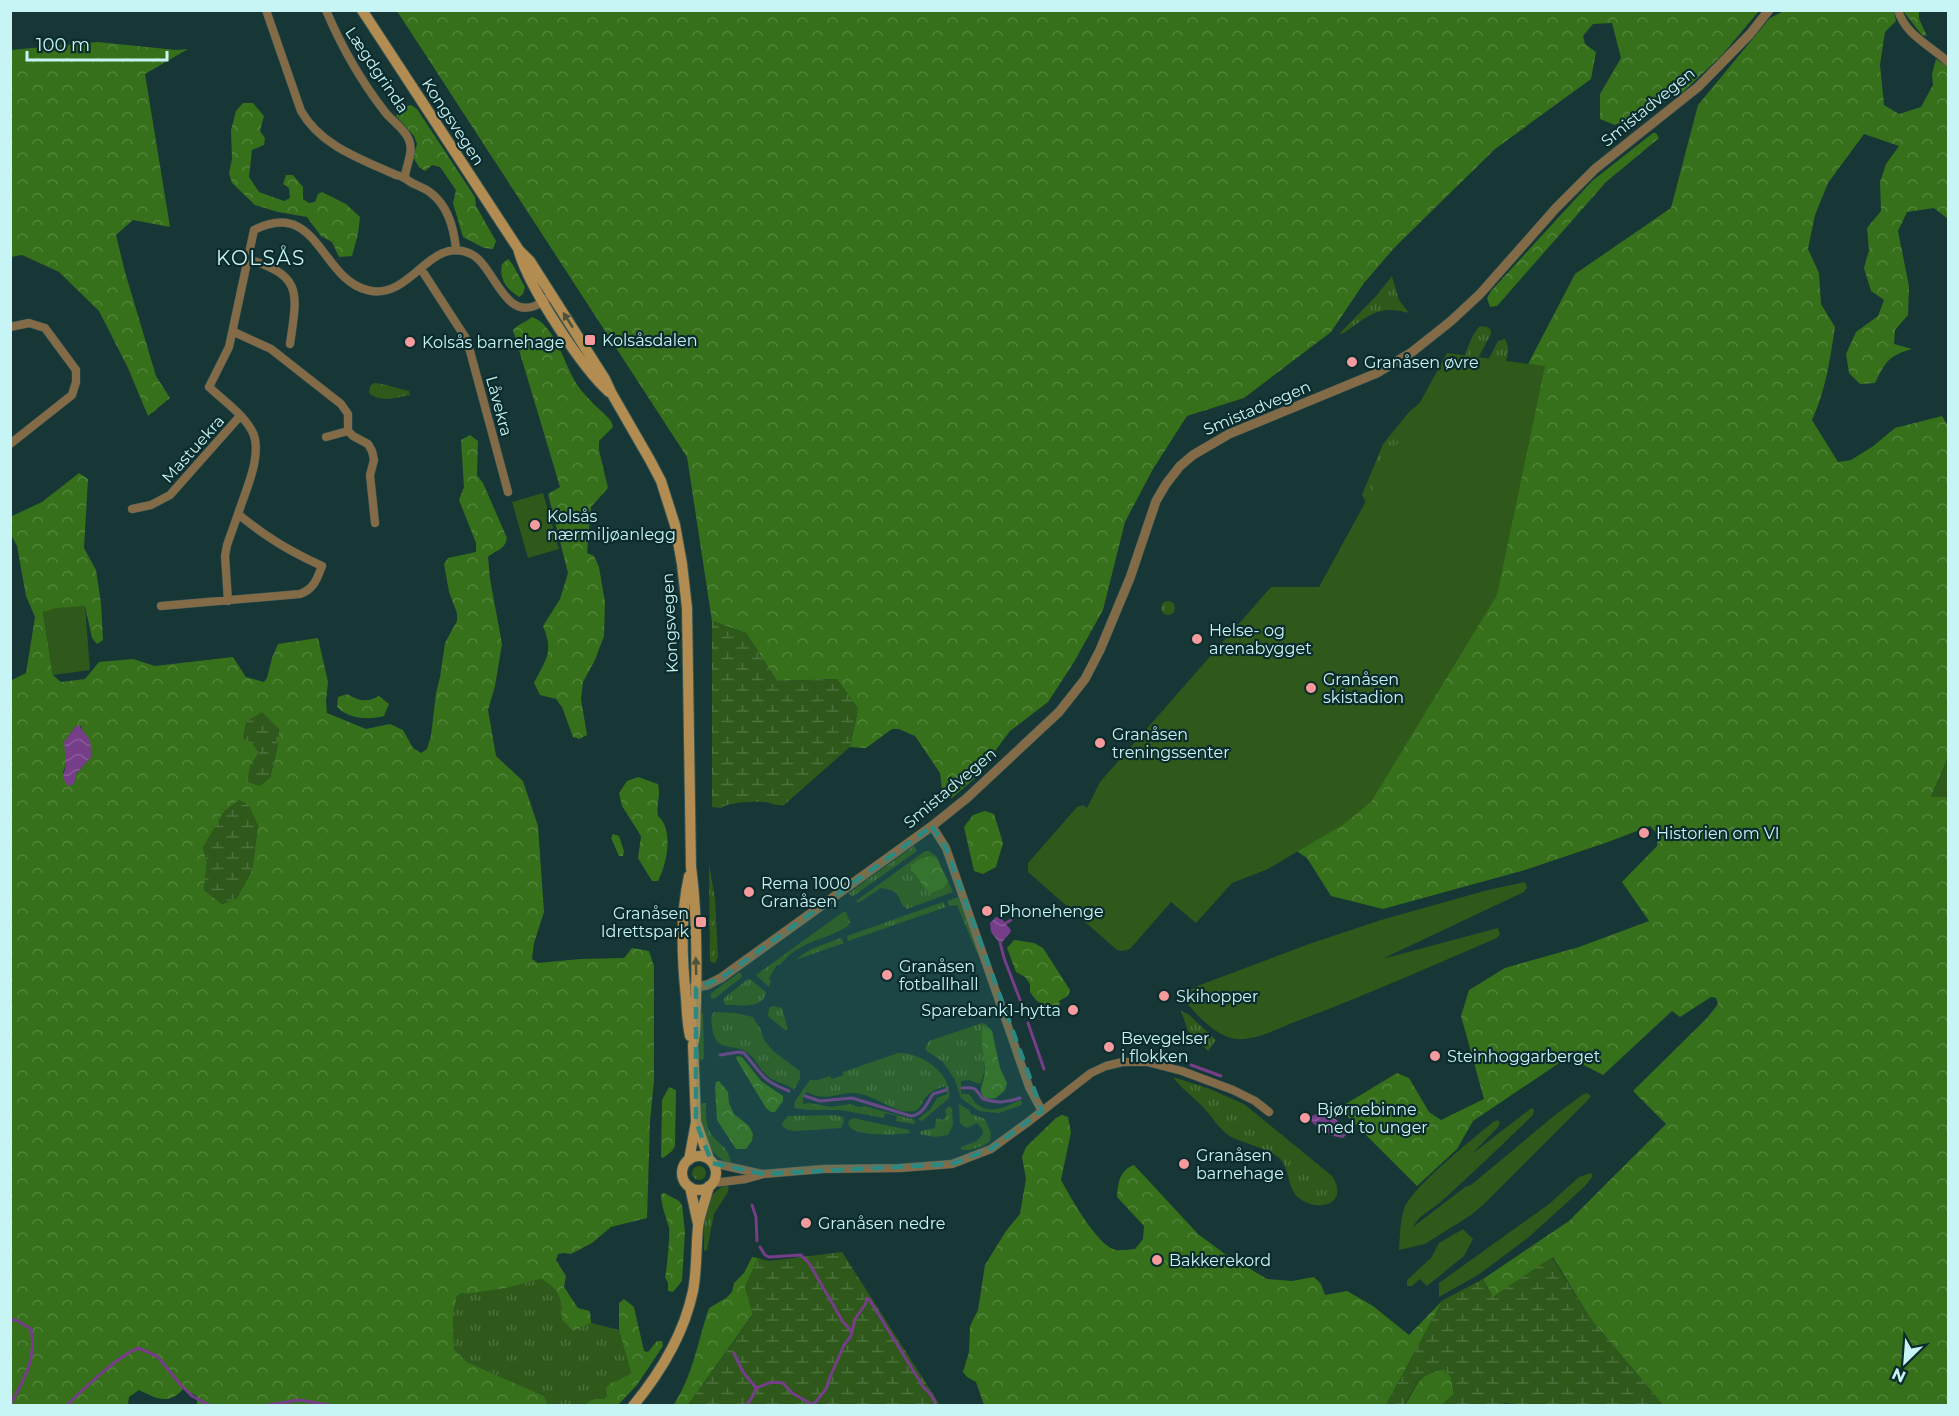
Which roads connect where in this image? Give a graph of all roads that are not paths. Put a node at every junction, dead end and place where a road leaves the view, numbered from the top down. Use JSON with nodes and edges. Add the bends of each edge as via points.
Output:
{"nodes":[{"id":1,"x":266,"y":10,"type":"edge"},
{"id":2,"x":326,"y":10,"type":"edge"},
{"id":3,"x":362,"y":10,"type":"edge"},
{"id":4,"x":1769,"y":10,"type":"edge"},
{"id":5,"x":1898,"y":10,"type":"edge"},
{"id":6,"x":1948,"y":62,"type":"edge"},
{"id":7,"x":405,"y":177,"type":"junction"},
{"id":8,"x":456,"y":249,"type":"junction"},
{"id":9,"x":248,"y":259,"type":"junction"},
{"id":10,"x":421,"y":269,"type":"junction"},
{"id":11,"x":547,"y":297,"type":"junction"},
{"id":12,"x":10,"y":327,"type":"edge"},
{"id":13,"x":234,"y":332,"type":"junction"},
{"id":14,"x":290,"y":344,"type":"dead end"},
{"id":15,"x":240,"y":416,"type":"junction"},
{"id":16,"x":348,"y":431,"type":"junction"},
{"id":17,"x":326,"y":437,"type":"dead end"},
{"id":18,"x":10,"y":444,"type":"edge"},
{"id":19,"x":508,"y":492,"type":"dead end"},
{"id":20,"x":132,"y":509,"type":"dead end"},
{"id":21,"x":238,"y":514,"type":"junction"},
{"id":22,"x":375,"y":523,"type":"dead end"},
{"id":23,"x":228,"y":601,"type":"junction"},
{"id":24,"x":161,"y":606,"type":"dead end"},
{"id":25,"x":932,"y":826,"type":"junction"},
{"id":26,"x":691,"y":988,"type":"junction"},
{"id":27,"x":1042,"y":1111,"type":"junction"},
{"id":28,"x":1269,"y":1112,"type":"dead end"},
{"id":29,"x":696,"y":1122,"type":"junction"},
{"id":30,"x":689,"y":1160,"type":"junction"},
{"id":31,"x":711,"y":1161,"type":"junction"},
{"id":32,"x":763,"y":1174,"type":"junction"},
{"id":33,"x":711,"y":1184,"type":"junction"},
{"id":34,"x":690,"y":1187,"type":"junction"},
{"id":35,"x":698,"y":1225,"type":"junction"},
{"id":36,"x":633,"y":1406,"type":"edge"}],
"edges":[{"from":1,"to":7,"type":"street","via":[[309,125],[346,152]]},
{"from":2,"to":7,"type":"street","name":"Lægdgrinda","via":[[359,72],[410,142]]},
{"from":3,"to":11,"type":"main road","name":"Kongsvegen","via":[[519,250],[530,261]]},
{"from":4,"to":25,"type":"street","name":"Smistadvegen","via":[[1698,87],[1590,174],[1480,294],[1412,352],[1377,373],[1229,434],[1180,466],[1156,501],[1114,617],[1085,679],[1059,712]]},
{"from":5,"to":6,"type":"street","via":[[1910,32]]},
{"from":7,"to":8,"type":"street","via":[[439,201],[453,230]]},
{"from":8,"to":10,"type":"street","via":[[437,255]]},
{"from":8,"to":11,"type":"street","via":[[482,262],[513,304],[522,308],[535,306]]},
{"from":9,"to":10,"type":"street","via":[[254,230],[288,223],[303,229],[345,278],[360,288],[393,290]]},
{"from":9,"to":13,"type":"street"},
{"from":9,"to":14,"type":"street","via":[[284,274],[292,288],[296,302]]},
{"from":10,"to":19,"type":"street","name":"Låvekra","via":[[467,340]]},
{"from":11,"to":26,"type":"main road","name":"Kongsvegen","via":[[605,379],[650,460],[671,509],[679,540],[687,608],[694,891]]},
{"from":12,"to":18,"type":"street","via":[[29,323],[45,328],[76,370],[76,382],[72,395]]},
{"from":13,"to":15,"type":"street","via":[[209,387]]},
{"from":13,"to":16,"type":"street","via":[[271,349],[341,404],[348,414]]},
{"from":15,"to":20,"type":"street","name":"Mastuekra","via":[[170,495],[152,505]]},
{"from":15,"to":21,"type":"street","via":[[253,432],[256,448]]},
{"from":16,"to":17,"type":"street"},
{"from":16,"to":22,"type":"street","via":[[372,451]]},
{"from":21,"to":23,"type":"street","via":[[226,545]]},
{"from":21,"to":23,"type":"street","via":[[279,545],[322,566],[314,585],[300,594]]},
{"from":23,"to":24,"type":"street"},
{"from":25,"to":26,"type":"street","name":"Smistadvegen","via":[[722,978]]},
{"from":25,"to":27,"type":"street","via":[[946,848],[1029,1087]]},
{"from":26,"to":29,"type":"main road","name":"Kongsvegen","via":[[696,1034]]},
{"from":27,"to":28,"type":"street","via":[[1091,1073],[1137,1061],[1164,1065],[1217,1083],[1243,1094]]},
{"from":27,"to":32,"type":"street","via":[[991,1149],[952,1164]]},
{"from":29,"to":30,"type":"main road","name":"Kongsvegen"},
{"from":29,"to":31,"type":"main road","name":"Kongsvegen"},
{"from":30,"to":31,"type":"main road","via":[[699,1156]]},
{"from":30,"to":34,"type":"main road","name":"Kongsvegen","via":[[682,1173]]},
{"from":31,"to":32,"type":"street"},
{"from":31,"to":33,"type":"main road","name":"Kongsvegen","via":[[716,1173]]},
{"from":32,"to":33,"type":"street"},
{"from":33,"to":34,"type":"main road","via":[[699,1190]]},
{"from":33,"to":35,"type":"main road","name":"Kongsvegen"},
{"from":34,"to":35,"type":"main road","name":"Kongsvegen"},
{"from":35,"to":36,"type":"main road","name":"Kongsvegen","via":[[693,1291],[682,1326],[668,1358]]}]}
